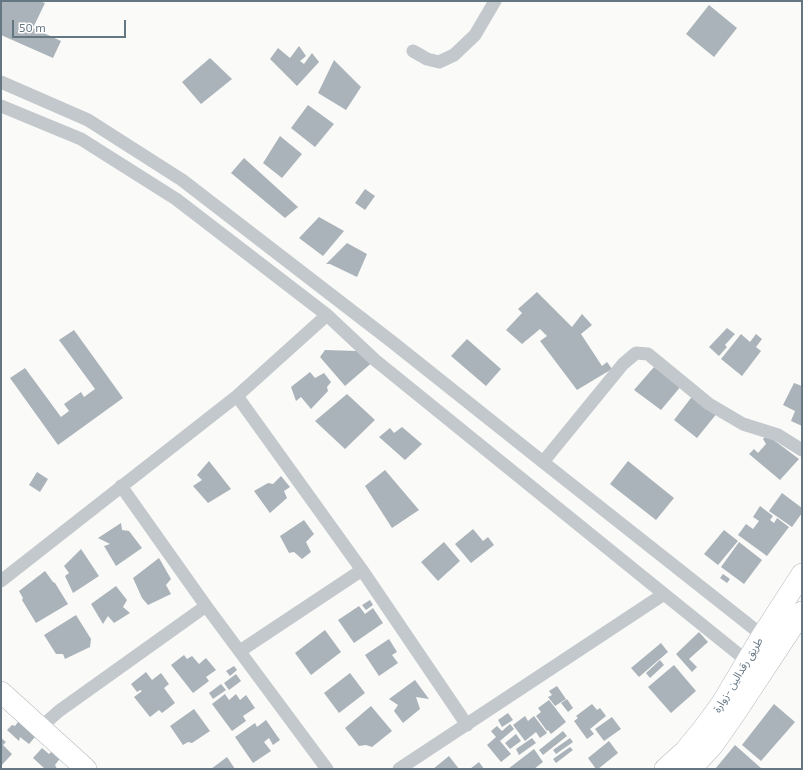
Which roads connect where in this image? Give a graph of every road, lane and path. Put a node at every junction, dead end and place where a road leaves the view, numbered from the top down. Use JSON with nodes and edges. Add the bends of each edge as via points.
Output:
{"nodes":[{"id":1,"x":495,"y":1,"type":"edge"},
{"id":2,"x":413,"y":51,"type":"dead end"},
{"id":3,"x":1,"y":82,"type":"edge"},
{"id":4,"x":1,"y":106,"type":"edge"},
{"id":5,"x":327,"y":315,"type":"junction"},
{"id":6,"x":237,"y":396,"type":"junction"},
{"id":7,"x":802,"y":450,"type":"edge"},
{"id":8,"x":542,"y":462,"type":"junction"},
{"id":9,"x":121,"y":486,"type":"junction"},
{"id":10,"x":362,"y":570,"type":"junction"},
{"id":11,"x":802,"y":574,"type":"edge"},
{"id":12,"x":1,"y":581,"type":"edge"},
{"id":13,"x":664,"y":594,"type":"junction"},
{"id":14,"x":206,"y":606,"type":"junction"},
{"id":15,"x":802,"y":612,"type":"edge"},
{"id":16,"x":770,"y":641,"type":"junction"},
{"id":17,"x":240,"y":651,"type":"junction"},
{"id":18,"x":754,"y":666,"type":"junction"},
{"id":19,"x":3,"y":697,"type":"edge"},
{"id":20,"x":466,"y":725,"type":"junction"},
{"id":21,"x":40,"y":727,"type":"junction"},
{"id":22,"x":83,"y":768,"type":"edge"},
{"id":23,"x":327,"y":769,"type":"edge"},
{"id":24,"x":398,"y":769,"type":"edge"},
{"id":25,"x":665,"y":769,"type":"edge"},
{"id":26,"x":692,"y":769,"type":"edge"}],
"edges":[{"from":1,"to":2,"type":"street","via":[[475,34],[454,55],[440,62],[427,59]]},
{"from":3,"to":8,"type":"street","via":[[88,120],[182,180],[391,341]]},
{"from":4,"to":5,"type":"street","via":[[81,138],[176,199]]},
{"from":5,"to":6,"type":"street"},
{"from":5,"to":13,"type":"street","via":[[375,360]]},
{"from":6,"to":9,"type":"street"},
{"from":6,"to":10,"type":"street"},
{"from":7,"to":8,"type":"street","via":[[778,435],[743,424],[709,404],[648,354],[636,353],[623,364]]},
{"from":8,"to":16,"type":"street"},
{"from":9,"to":12,"type":"street"},
{"from":9,"to":14,"type":"street"},
{"from":10,"to":17,"type":"street"},
{"from":10,"to":20,"type":"street"},
{"from":11,"to":16,"type":"main road","name":"طريق رقدالين -زوارة"},
{"from":13,"to":18,"type":"street"},
{"from":13,"to":20,"type":"street"},
{"from":14,"to":17,"type":"street"},
{"from":14,"to":21,"type":"street"},
{"from":15,"to":16,"type":"main road","name":"طريق رقدالين -زوارة"},
{"from":16,"to":18,"type":"main road","name":"طريق رقدالين -زوارة"},
{"from":17,"to":23,"type":"street"},
{"from":18,"to":25,"type":"main road","name":"طريق رقدالين -زوارة","via":[[685,751]]},
{"from":18,"to":26,"type":"main road","name":"طريق رقدالين -زوارة","via":[[736,712]]},
{"from":19,"to":21,"type":"main road"},
{"from":20,"to":24,"type":"street"},
{"from":21,"to":22,"type":"main road"}]}
